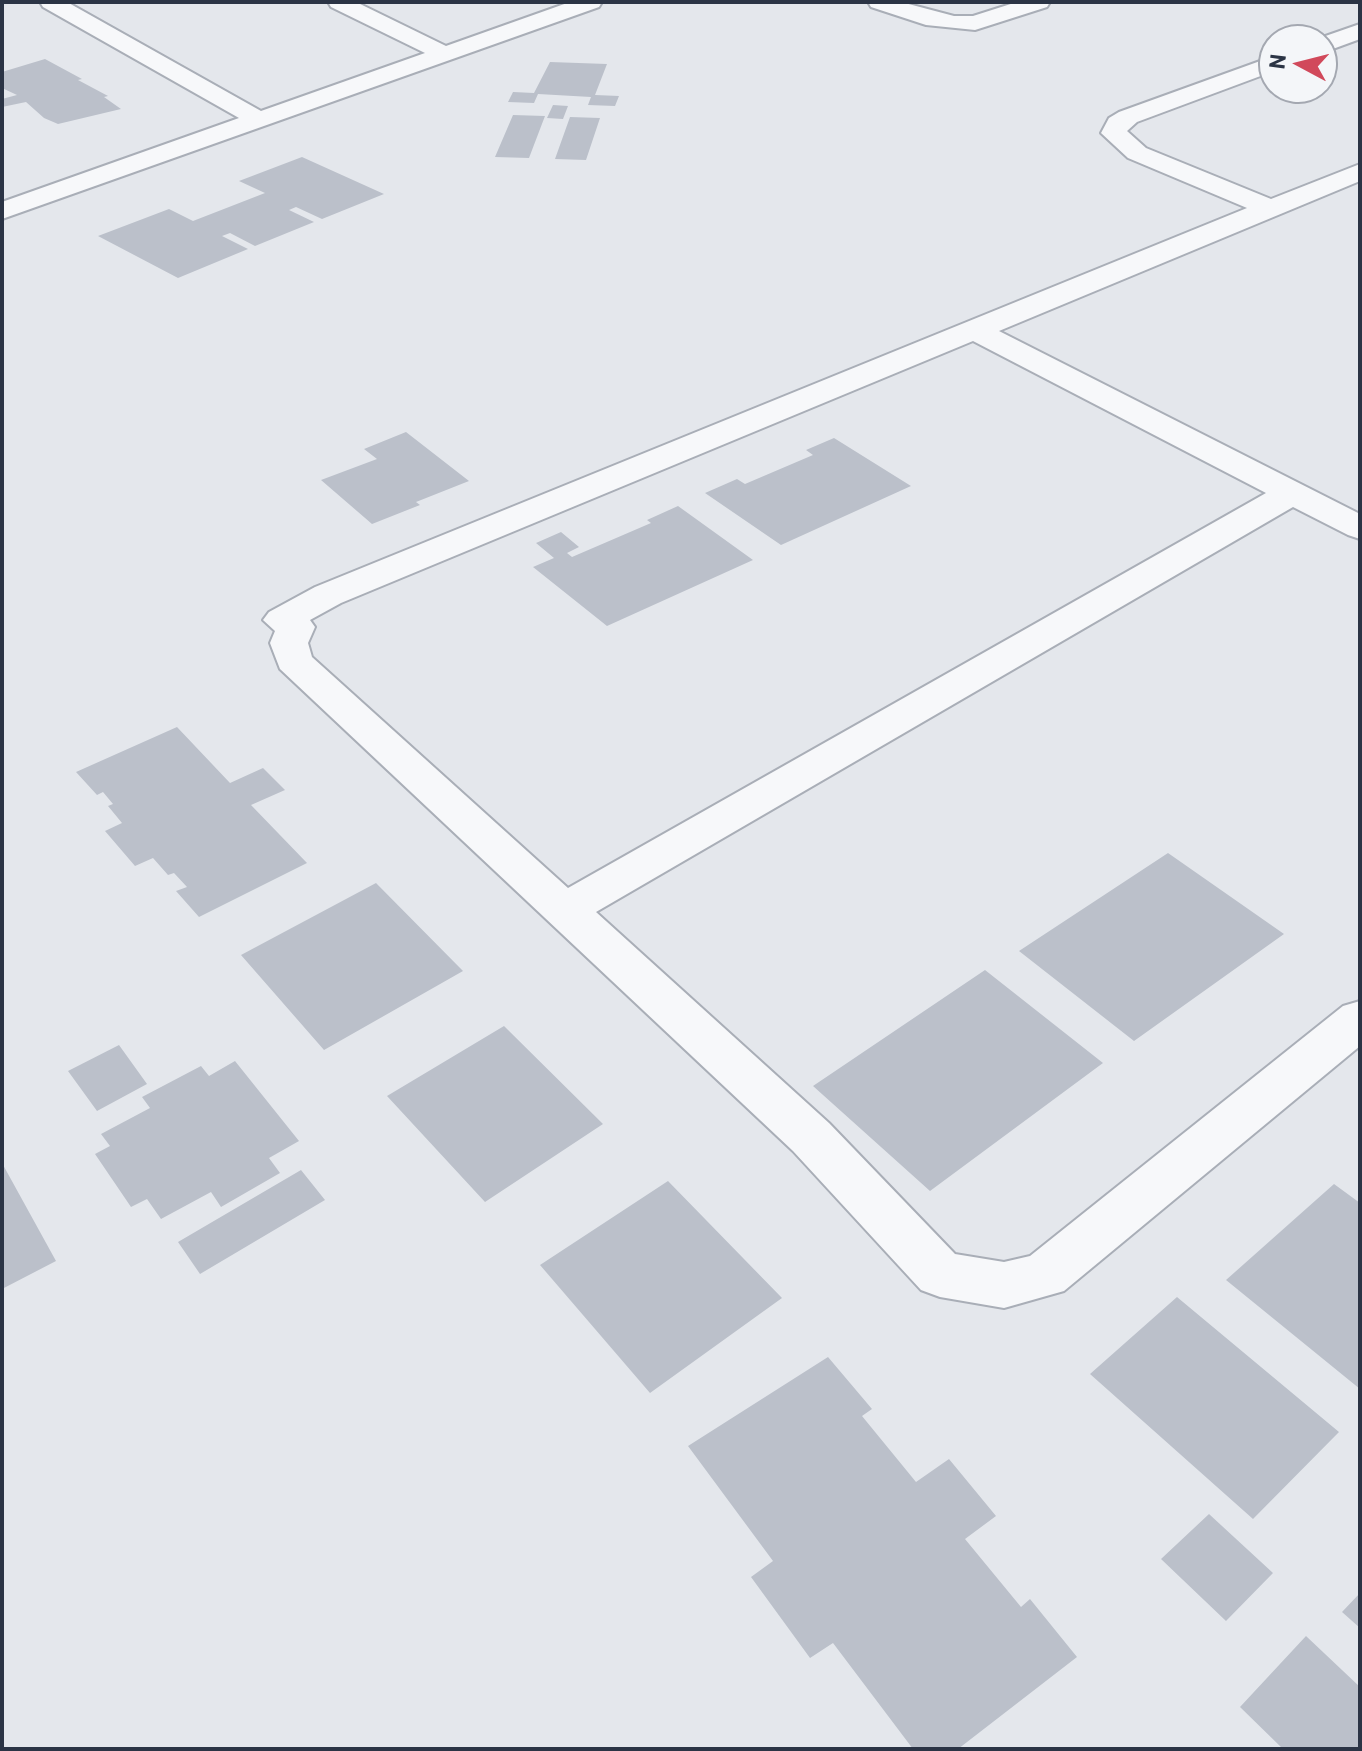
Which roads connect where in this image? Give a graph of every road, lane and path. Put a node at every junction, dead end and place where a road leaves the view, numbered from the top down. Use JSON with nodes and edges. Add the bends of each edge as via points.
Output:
{"nodes":[{"id":1,"x":51,"y":2,"type":"edge"},
{"id":2,"x":339,"y":2,"type":"edge"},
{"id":3,"x":591,"y":2,"type":"edge"},
{"id":4,"x":879,"y":2,"type":"edge"},
{"id":5,"x":1039,"y":2,"type":"edge"},
{"id":6,"x":1360,"y":31,"type":"edge"},
{"id":7,"x":1338,"y":39,"type":"edge"},
{"id":8,"x":445,"y":54,"type":"junction"},
{"id":9,"x":1258,"y":69,"type":"edge"},
{"id":10,"x":260,"y":120,"type":"junction"},
{"id":11,"x":1360,"y":172,"type":"edge"},
{"id":12,"x":1270,"y":208,"type":"junction"},
{"id":13,"x":2,"y":211,"type":"edge"},
{"id":14,"x":976,"y":331,"type":"junction"},
{"id":15,"x":1292,"y":493,"type":"junction"},
{"id":16,"x":1360,"y":528,"type":"edge"},
{"id":17,"x":563,"y":911,"type":"junction"},
{"id":18,"x":1360,"y":1019,"type":"edge"}],
"edges":[{"from":1,"to":10,"type":"street"},
{"from":2,"to":8,"type":"street"},
{"from":3,"to":8,"type":"street"},
{"from":4,"to":5,"type":"street","via":[[954,23],[975,23]]},
{"from":6,"to":7,"type":"street"},
{"from":8,"to":10,"type":"street"},
{"from":9,"to":12,"type":"street","via":[[1128,117],[1114,133],[1137,153]]},
{"from":10,"to":13,"type":"street"},
{"from":11,"to":12,"type":"street"},
{"from":12,"to":14,"type":"street"},
{"from":14,"to":15,"type":"street"},
{"from":14,"to":17,"type":"street","via":[[328,595],[282,620],[296,627],[289,643],[294,661]]},
{"from":15,"to":16,"type":"street"},
{"from":15,"to":17,"type":"street"},
{"from":17,"to":18,"type":"street","via":[[811,1137],[940,1274],[1004,1285],[1045,1275]]}]}
